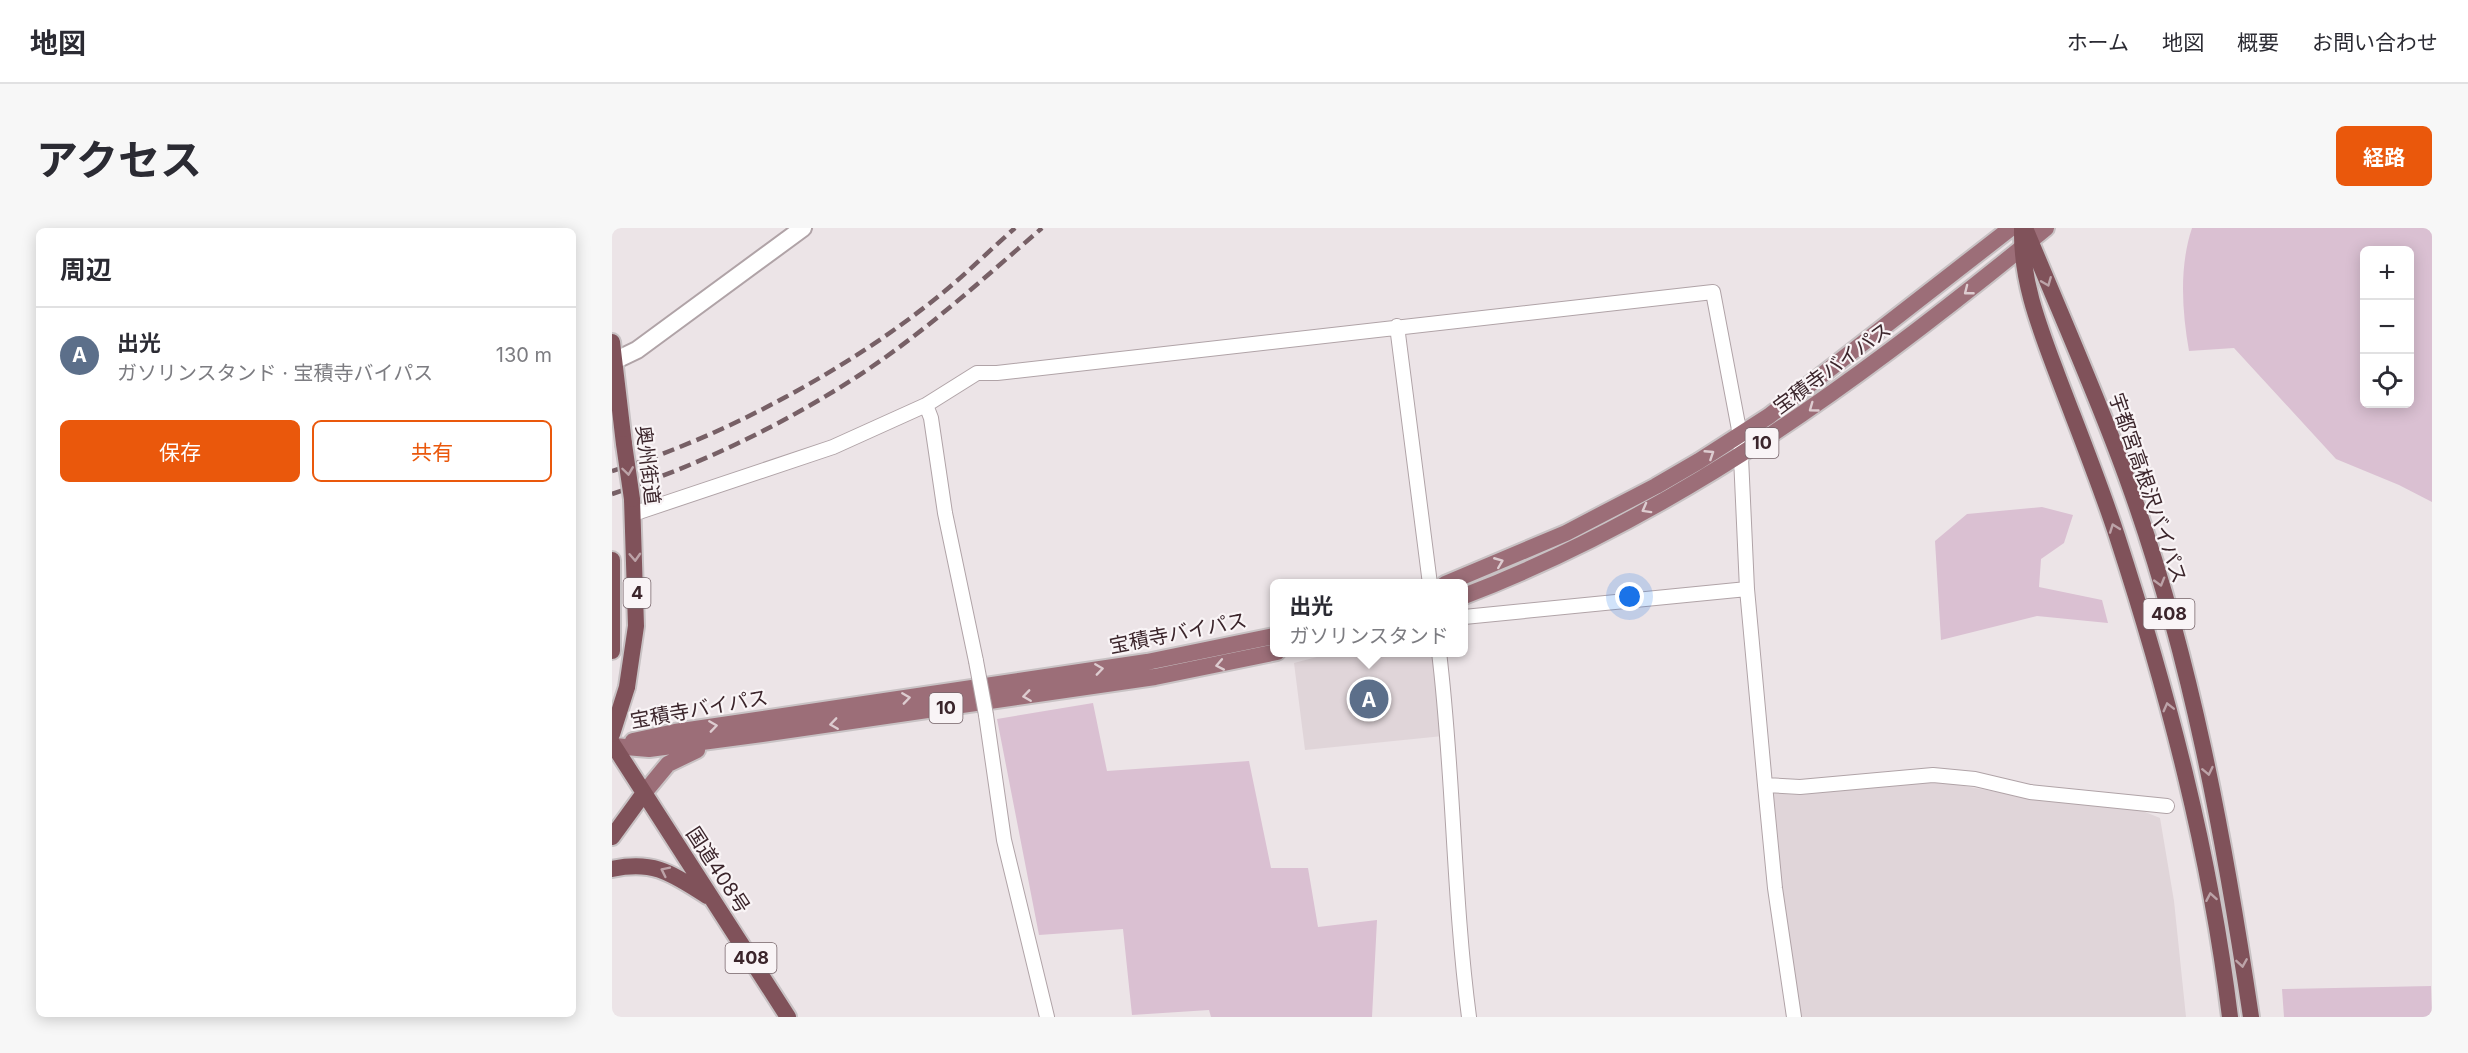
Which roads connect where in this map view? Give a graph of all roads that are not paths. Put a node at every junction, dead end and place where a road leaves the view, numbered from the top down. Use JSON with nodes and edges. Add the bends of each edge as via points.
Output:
{"nodes":[{"id":1,"x":803,"y":228,"type":"edge"},
{"id":2,"x":2011,"y":228,"type":"edge"},
{"id":3,"x":2046,"y":228,"type":"edge"},
{"id":4,"x":2025,"y":236,"type":"edge"},
{"id":5,"x":1397,"y":326,"type":"junction"},
{"id":6,"x":612,"y":342,"type":"edge"},
{"id":7,"x":613,"y":362,"type":"edge"},
{"id":8,"x":926,"y":405,"type":"junction"},
{"id":9,"x":1740,"y":435,"type":"junction"},
{"id":10,"x":1741,"y":457,"type":"junction"},
{"id":11,"x":632,"y":506,"type":"junction"},
{"id":12,"x":612,"y":560,"type":"edge"},
{"id":13,"x":1429,"y":579,"type":"edge"},
{"id":14,"x":1457,"y":579,"type":"edge"},
{"id":15,"x":1747,"y":589,"type":"junction"},
{"id":16,"x":1468,"y":594,"type":"edge"},
{"id":17,"x":1468,"y":617,"type":"edge"},
{"id":18,"x":1270,"y":637,"type":"edge"},
{"id":19,"x":612,"y":651,"type":"edge"},
{"id":20,"x":1270,"y":653,"type":"edge"},
{"id":21,"x":1440,"y":657,"type":"edge"},
{"id":22,"x":762,"y":734,"type":"junction"},
{"id":23,"x":612,"y":740,"type":"edge"},
{"id":24,"x":1764,"y":785,"type":"junction"},
{"id":25,"x":644,"y":793,"type":"junction"},
{"id":26,"x":2167,"y":806,"type":"dead end"},
{"id":27,"x":612,"y":837,"type":"edge"},
{"id":28,"x":612,"y":869,"type":"edge"},
{"id":29,"x":712,"y":899,"type":"junction"},
{"id":30,"x":788,"y":1017,"type":"edge"},
{"id":31,"x":1047,"y":1017,"type":"edge"},
{"id":32,"x":1469,"y":1017,"type":"edge"},
{"id":33,"x":1794,"y":1017,"type":"edge"},
{"id":34,"x":2230,"y":1017,"type":"edge"},
{"id":35,"x":2251,"y":1017,"type":"edge"}],
"edges":[{"from":1,"to":7,"type":"street","via":[[637,350]]},
{"from":2,"to":9,"type":"main road","name":"宝積寺バイパス","number":"10","via":[[1890,325]]},
{"from":3,"to":4,"type":"main road","name":"宝積寺バイパス","number":"10"},
{"from":4,"to":10,"type":"main road","name":"宝積寺バイパス","number":"10","one_way":true,"via":[[1917,333]]},
{"from":34,"to":4,"type":"highway","number":"408","one_way":true,"via":[[2199,832],[2159,667],[2116,533],[2031,305]]},
{"from":4,"to":35,"type":"highway","name":"宇都宮高根沢バイパス","number":"408","one_way":true,"via":[[2129,484],[2182,660],[2217,815]]},
{"from":5,"to":8,"type":"street","via":[[977,373]]},
{"from":5,"to":9,"type":"street","via":[[1713,292]]},
{"from":5,"to":13,"type":"street"},
{"from":6,"to":7,"type":"highway","name":"奥州街道","number":"4"},
{"from":7,"to":11,"type":"highway","name":"奥州街道","number":"4","one_way":true,"bridge":true},
{"from":8,"to":11,"type":"street","via":[[791,463]]},
{"from":8,"to":31,"type":"street","bridge":true,"via":[[986,715],[1006,850]]},
{"from":9,"to":10,"type":"street"},
{"from":14,"to":9,"type":"main road","name":"宝積寺バイパス","number":"10","one_way":true,"via":[[1566,533],[1656,486]]},
{"from":10,"to":15,"type":"street"},
{"from":10,"to":16,"type":"main road","name":"宝積寺バイパス","number":"10","one_way":true,"via":[[1546,563]]},
{"from":11,"to":23,"type":"highway","name":"奥州街道","number":"4","one_way":true,"bridge":true,"via":[[636,626],[627,687]]},
{"from":12,"to":19,"type":"highway","number":"4"},
{"from":15,"to":17,"type":"street"},
{"from":15,"to":24,"type":"street"},
{"from":23,"to":18,"type":"main road","name":"宝積寺バイパス","number":"10","one_way":true,"via":[[1147,662]]},
{"from":20,"to":22,"type":"main road","name":"宝積寺バイパス","number":"10","one_way":true,"via":[[1155,677]]},
{"from":21,"to":32,"type":"street","via":[[1449,733],[1462,962]]},
{"from":22,"to":23,"type":"main road","name":"宝積寺バイパス","number":"10","via":[[649,749]]},
{"from":22,"to":25,"type":"main road","via":[[737,744],[678,757],[663,768]]},
{"from":23,"to":25,"type":"highway","name":"国道408号","number":"408"},
{"from":24,"to":26,"type":"street","via":[[1800,787],[1933,775],[1975,779],[2030,792]]},
{"from":24,"to":33,"type":"street","via":[[1774,888]]},
{"from":25,"to":27,"type":"highway"},
{"from":25,"to":29,"type":"highway","name":"国道408号","number":"408"},
{"from":29,"to":28,"type":"highway","one_way":true,"via":[[658,867]]},
{"from":29,"to":30,"type":"highway","name":"国道408号","number":"408"}]}
